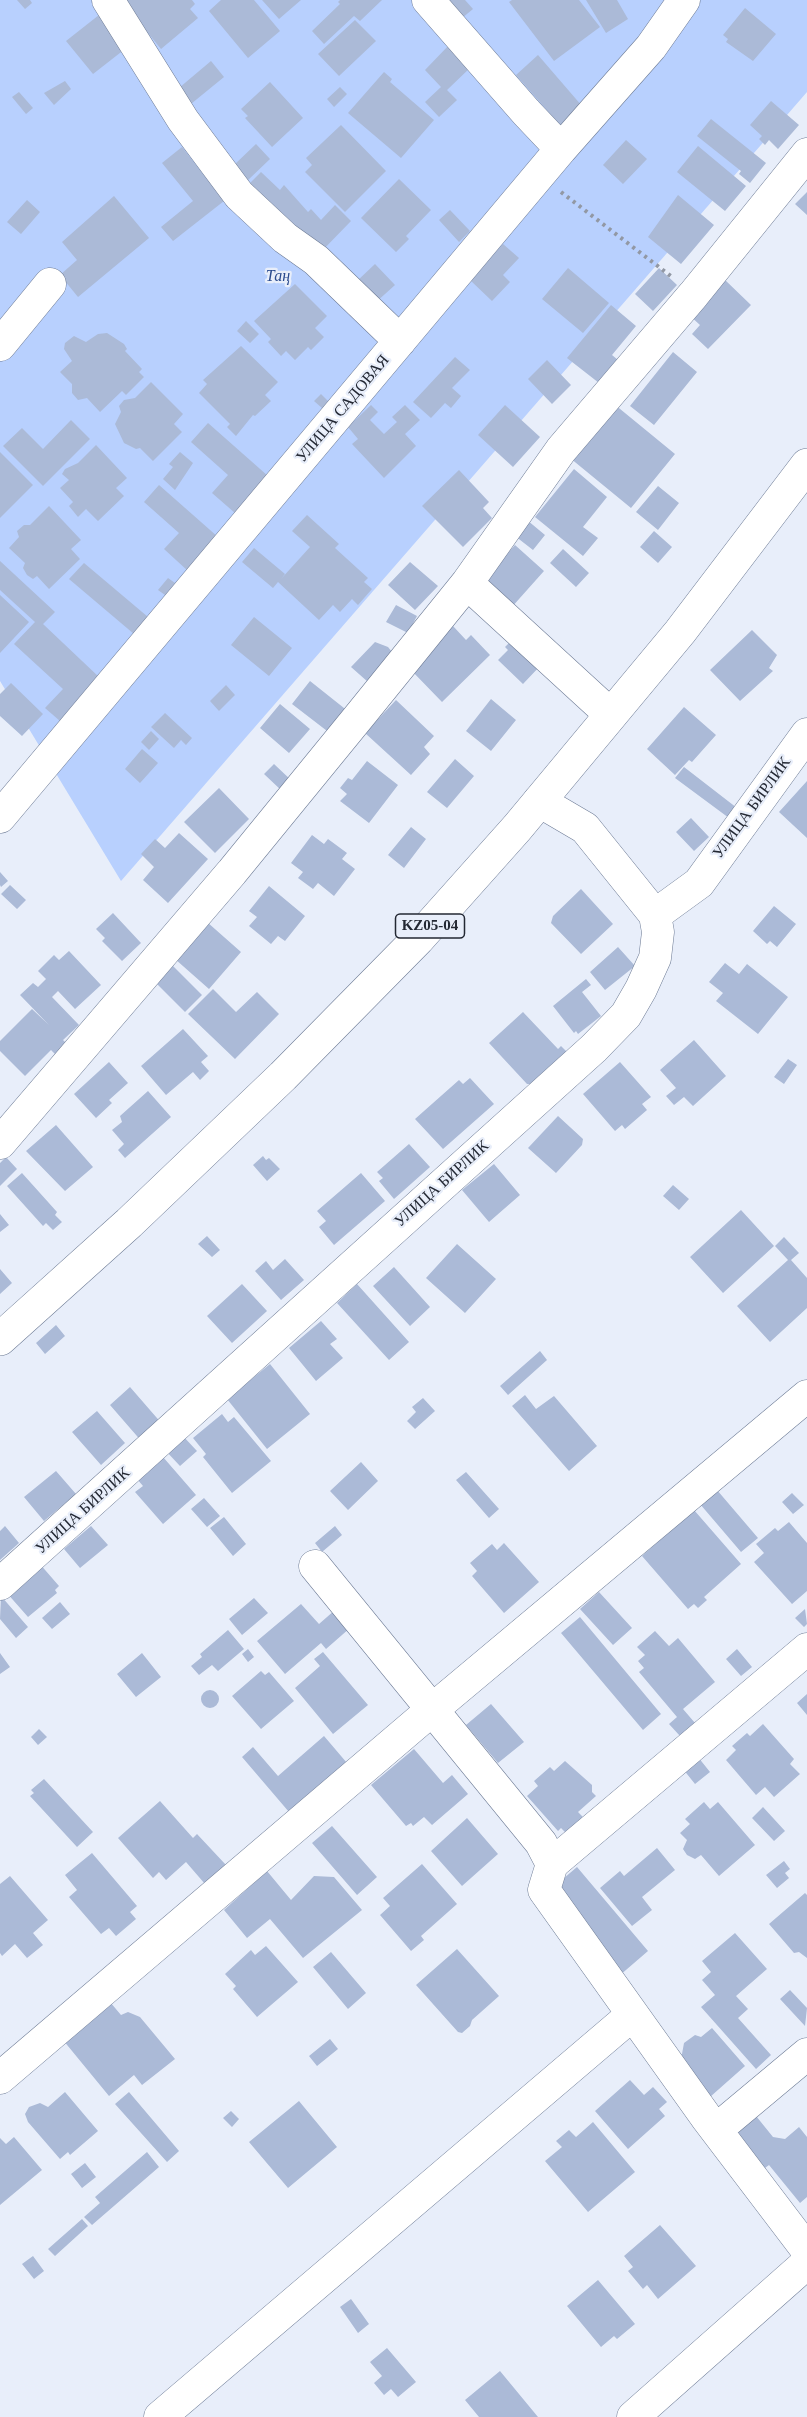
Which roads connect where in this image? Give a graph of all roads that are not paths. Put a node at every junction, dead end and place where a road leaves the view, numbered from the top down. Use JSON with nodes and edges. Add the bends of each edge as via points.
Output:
{"nodes":[{"id":1,"x":108,"y":0,"type":"edge"},
{"id":2,"x":429,"y":0,"type":"edge"},
{"id":3,"x":684,"y":0,"type":"edge"},
{"id":4,"x":561,"y":149,"type":"junction"},
{"id":5,"x":807,"y":154,"type":"edge"},
{"id":6,"x":50,"y":284,"type":"dead end"},
{"id":7,"x":400,"y":340,"type":"junction"},
{"id":8,"x":0,"y":345,"type":"edge"},
{"id":9,"x":807,"y":465,"type":"edge"},
{"id":10,"x":468,"y":583,"type":"junction"},
{"id":11,"x":611,"y":715,"type":"junction"},
{"id":12,"x":807,"y":734,"type":"edge"},
{"id":13,"x":538,"y":801,"type":"junction"},
{"id":14,"x":0,"y":817,"type":"edge"},
{"id":15,"x":655,"y":915,"type":"junction"},
{"id":16,"x":0,"y":1143,"type":"edge"},
{"id":17,"x":0,"y":1338,"type":"edge"},
{"id":18,"x":807,"y":1396,"type":"edge"},
{"id":19,"x":315,"y":1566,"type":"dead end"},
{"id":20,"x":0,"y":1584,"type":"edge"},
{"id":21,"x":807,"y":1649,"type":"edge"},
{"id":22,"x":433,"y":1709,"type":"junction"},
{"id":23,"x":552,"y":1864,"type":"junction"},
{"id":24,"x":632,"y":2014,"type":"junction"},
{"id":25,"x":807,"y":2054,"type":"edge"},
{"id":26,"x":0,"y":2078,"type":"edge"},
{"id":27,"x":716,"y":2130,"type":"junction"},
{"id":28,"x":807,"y":2250,"type":"edge"},
{"id":29,"x":807,"y":2263,"type":"edge"},
{"id":30,"x":160,"y":2417,"type":"edge"},
{"id":31,"x":633,"y":2417,"type":"edge"}],
"edges":[{"from":1,"to":7,"type":"street","via":[[183,120],[239,195]]},
{"from":2,"to":4,"type":"street"},
{"from":3,"to":4,"type":"street","name":"УЛИЦА САДОВАЯ","via":[[651,47]]},
{"from":4,"to":7,"type":"street","name":"УЛИЦА САДОВАЯ"},
{"from":5,"to":10,"type":"street","via":[[561,450]]},
{"from":6,"to":8,"type":"street"},
{"from":7,"to":14,"type":"street","name":"УЛИЦА САДОВАЯ"},
{"from":9,"to":11,"type":"main road","number":"KZ05-04","via":[[680,632]]},
{"from":10,"to":11,"type":"street"},
{"from":10,"to":16,"type":"street","via":[[239,863]]},
{"from":11,"to":13,"type":"main road","number":"KZ05-04"},
{"from":12,"to":15,"type":"street","name":"УЛИЦА БИРЛИК","via":[[699,883]]},
{"from":13,"to":15,"type":"street","via":[[585,828]]},
{"from":13,"to":17,"type":"main road","number":"KZ05-04","via":[[418,939],[283,1076],[129,1223]]},
{"from":15,"to":20,"type":"street","name":"УЛИЦА БИРЛИК","via":[[655,958],[641,990],[626,1015],[594,1048]]},
{"from":18,"to":22,"type":"street"},
{"from":19,"to":22,"type":"street"},
{"from":21,"to":23,"type":"street"},
{"from":22,"to":23,"type":"street","via":[[541,1843]]},
{"from":22,"to":26,"type":"street"},
{"from":23,"to":24,"type":"street","via":[[544,1890]]},
{"from":24,"to":27,"type":"street"},
{"from":24,"to":30,"type":"street"},
{"from":25,"to":27,"type":"street"},
{"from":27,"to":28,"type":"street"},
{"from":29,"to":31,"type":"street"}]}
